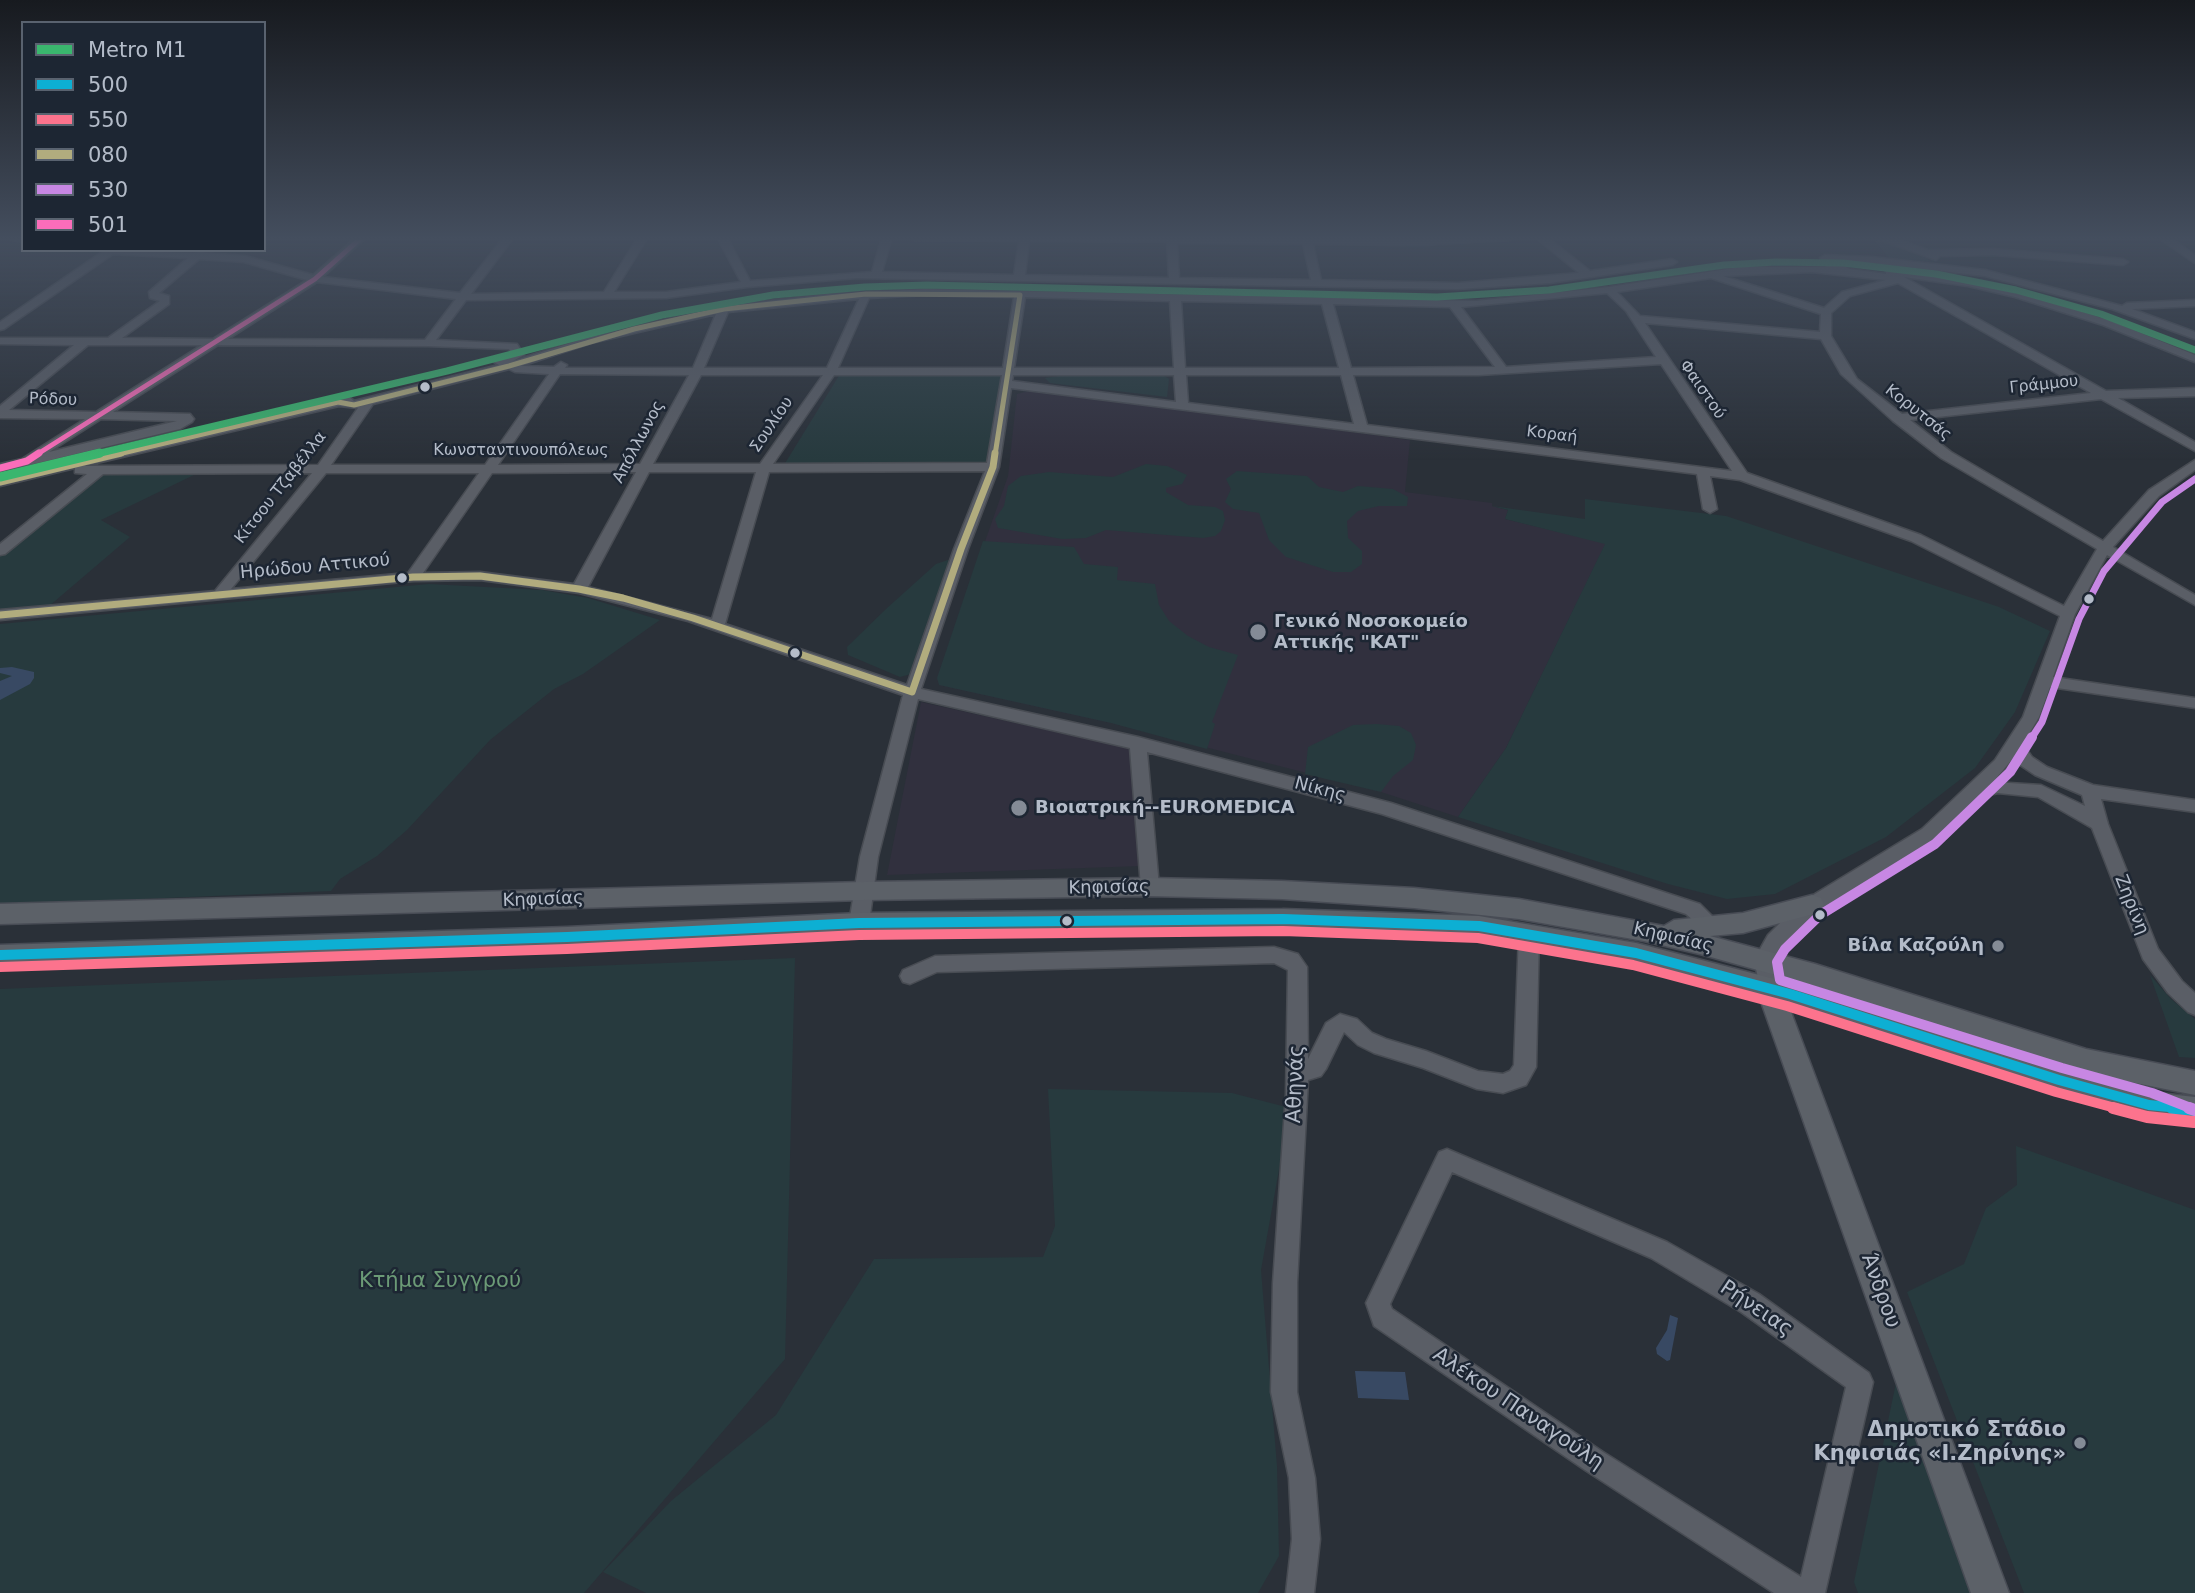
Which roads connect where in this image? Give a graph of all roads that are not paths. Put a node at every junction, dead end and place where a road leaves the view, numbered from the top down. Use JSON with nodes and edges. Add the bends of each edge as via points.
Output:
{"nodes":[{"id":1,"x":21,"y":311,"type":"edge"},
{"id":2,"x":152,"y":311,"type":"edge"},
{"id":3,"x":265,"y":311,"type":"edge"},
{"id":4,"x":453,"y":311,"type":"edge"},
{"id":5,"x":714,"y":311,"type":"edge"},
{"id":6,"x":723,"y":311,"type":"edge"},
{"id":7,"x":858,"y":311,"type":"edge"},
{"id":8,"x":1017,"y":311,"type":"edge"},
{"id":9,"x":1176,"y":311,"type":"edge"},
{"id":10,"x":1329,"y":311,"type":"edge"},
{"id":11,"x":1459,"y":311,"type":"edge"},
{"id":12,"x":1630,"y":311,"type":"edge"},
{"id":13,"x":1959,"y":311,"type":"edge"},
{"id":14,"x":2070,"y":311,"type":"edge"},
{"id":15,"x":2128,"y":311,"type":"edge"},
{"id":16,"x":1826,"y":312,"type":"edge"},
{"id":17,"x":0,"y":315,"type":"edge"},
{"id":18,"x":13,"y":317,"type":"junction"},
{"id":19,"x":1636,"y":319,"type":"junction"},
{"id":20,"x":0,"y":327,"type":"edge"},
{"id":21,"x":1825,"y":336,"type":"junction"},
{"id":22,"x":2195,"y":336,"type":"edge"},
{"id":23,"x":87,"y":340,"type":"junction"},
{"id":24,"x":0,"y":341,"type":"edge"},
{"id":25,"x":111,"y":341,"type":"junction"},
{"id":26,"x":217,"y":342,"type":"junction"},
{"id":27,"x":428,"y":343,"type":"junction"},
{"id":28,"x":574,"y":345,"type":"junction"},
{"id":29,"x":2195,"y":359,"type":"edge"},
{"id":30,"x":1662,"y":360,"type":"junction"},
{"id":31,"x":509,"y":366,"type":"junction"},
{"id":32,"x":556,"y":371,"type":"junction"},
{"id":33,"x":697,"y":371,"type":"junction"},
{"id":34,"x":1345,"y":371,"type":"junction"},
{"id":35,"x":1503,"y":371,"type":"junction"},
{"id":36,"x":831,"y":372,"type":"junction"},
{"id":37,"x":1180,"y":372,"type":"junction"},
{"id":38,"x":1006,"y":378,"type":"junction"},
{"id":39,"x":2195,"y":391,"type":"edge"},
{"id":40,"x":2102,"y":395,"type":"junction"},
{"id":41,"x":369,"y":401,"type":"junction"},
{"id":42,"x":338,"y":402,"type":"junction"},
{"id":43,"x":1182,"y":404,"type":"junction"},
{"id":44,"x":0,"y":413,"type":"edge"},
{"id":45,"x":98,"y":417,"type":"junction"},
{"id":46,"x":1897,"y":418,"type":"junction"},
{"id":47,"x":1361,"y":427,"type":"junction"},
{"id":48,"x":2195,"y":447,"type":"edge"},
{"id":49,"x":27,"y":461,"type":"junction"},
{"id":50,"x":993,"y":467,"type":"junction"},
{"id":51,"x":0,"y":468,"type":"edge"},
{"id":52,"x":489,"y":468,"type":"junction"},
{"id":53,"x":646,"y":468,"type":"junction"},
{"id":54,"x":765,"y":468,"type":"junction"},
{"id":55,"x":2190,"y":468,"type":"edge"},
{"id":56,"x":322,"y":469,"type":"junction"},
{"id":57,"x":49,"y":470,"type":"junction"},
{"id":58,"x":101,"y":470,"type":"junction"},
{"id":59,"x":1703,"y":472,"type":"junction"},
{"id":60,"x":1742,"y":476,"type":"junction"},
{"id":61,"x":0,"y":481,"type":"edge"},
{"id":62,"x":2195,"y":481,"type":"edge"},
{"id":63,"x":1710,"y":509,"type":"dead end"},
{"id":64,"x":2105,"y":547,"type":"junction"},
{"id":65,"x":0,"y":551,"type":"edge"},
{"id":66,"x":413,"y":577,"type":"junction"},
{"id":67,"x":579,"y":589,"type":"junction"},
{"id":68,"x":219,"y":595,"type":"junction"},
{"id":69,"x":2195,"y":601,"type":"edge"},
{"id":70,"x":2068,"y":614,"type":"junction"},
{"id":71,"x":0,"y":615,"type":"edge"},
{"id":72,"x":717,"y":626,"type":"junction"},
{"id":73,"x":2045,"y":681,"type":"junction"},
{"id":74,"x":912,"y":692,"type":"junction"},
{"id":75,"x":2195,"y":703,"type":"edge"},
{"id":76,"x":1138,"y":743,"type":"junction"},
{"id":77,"x":2014,"y":744,"type":"junction"},
{"id":78,"x":2090,"y":791,"type":"junction"},
{"id":79,"x":1970,"y":794,"type":"junction"},
{"id":80,"x":2195,"y":806,"type":"edge"},
{"id":81,"x":2099,"y":824,"type":"junction"},
{"id":82,"x":1150,"y":887,"type":"junction"},
{"id":83,"x":864,"y":891,"type":"junction"},
{"id":84,"x":1812,"y":905,"type":"junction"},
{"id":85,"x":0,"y":914,"type":"edge"},
{"id":86,"x":859,"y":923,"type":"junction"},
{"id":87,"x":1700,"y":929,"type":"junction"},
{"id":88,"x":1644,"y":931,"type":"junction"},
{"id":89,"x":1530,"y":934,"type":"junction"},
{"id":90,"x":0,"y":955,"type":"edge"},
{"id":91,"x":1766,"y":975,"type":"junction"},
{"id":92,"x":909,"y":976,"type":"dead end"},
{"id":93,"x":2195,"y":1006,"type":"edge"},
{"id":94,"x":1297,"y":1075,"type":"junction"},
{"id":95,"x":2195,"y":1083,"type":"edge"},
{"id":96,"x":2149,"y":1105,"type":"junction"},
{"id":97,"x":2195,"y":1110,"type":"edge"},
{"id":98,"x":2195,"y":1123,"type":"edge"},
{"id":99,"x":1447,"y":1159,"type":"joint"},
{"id":100,"x":1300,"y":1593,"type":"edge"},
{"id":101,"x":1800,"y":1593,"type":"edge"},
{"id":102,"x":1811,"y":1593,"type":"edge"},
{"id":103,"x":1990,"y":1593,"type":"edge"}],
"edges":[{"from":1,"to":18,"type":"street"},
{"from":2,"to":25,"type":"street"},
{"from":3,"to":26,"type":"street"},
{"from":4,"to":27,"type":"street"},
{"from":5,"to":28,"type":"street"},
{"from":6,"to":33,"type":"street","name":"Απόλλωνος"},
{"from":7,"to":36,"type":"street","name":"Σουλίου"},
{"from":8,"to":38,"type":"street"},
{"from":9,"to":37,"type":"street"},
{"from":10,"to":34,"type":"street"},
{"from":11,"to":35,"type":"street"},
{"from":12,"to":19,"type":"street","name":"Φαιστού"},
{"from":13,"to":40,"type":"street"},
{"from":14,"to":29,"type":"street"},
{"from":15,"to":22,"type":"street"},
{"from":16,"to":21,"type":"street"},
{"from":17,"to":18,"type":"street"},
{"from":18,"to":20,"type":"street"},
{"from":19,"to":21,"type":"street"},
{"from":19,"to":30,"type":"street","name":"Φαιστού"},
{"from":21,"to":46,"type":"street","name":"Κορυτσάς","via":[[1845,372]]},
{"from":23,"to":24,"type":"street"},
{"from":23,"to":25,"type":"street"},
{"from":23,"to":44,"type":"street"},
{"from":25,"to":26,"type":"street"},
{"from":26,"to":27,"type":"street"},
{"from":26,"to":45,"type":"street"},
{"from":27,"to":42,"type":"street","via":[[515,350],[511,359]]},
{"from":28,"to":31,"type":"street"},
{"from":28,"to":32,"type":"street"},
{"from":30,"to":35,"type":"street"},
{"from":30,"to":60,"type":"street","name":"Φαιστού"},
{"from":31,"to":32,"type":"street"},
{"from":31,"to":41,"type":"street"},
{"from":32,"to":33,"type":"street"},
{"from":32,"to":52,"type":"street"},
{"from":33,"to":36,"type":"street"},
{"from":33,"to":53,"type":"street","name":"Απόλλωνος"},
{"from":34,"to":35,"type":"street"},
{"from":34,"to":37,"type":"street"},
{"from":34,"to":47,"type":"street"},
{"from":36,"to":38,"type":"street"},
{"from":36,"to":54,"type":"street","name":"Σουλίου"},
{"from":37,"to":38,"type":"street"},
{"from":37,"to":43,"type":"street"},
{"from":38,"to":43,"type":"street","name":"Κοραή"},
{"from":38,"to":50,"type":"street"},
{"from":39,"to":40,"type":"street","name":"Γράμμου"},
{"from":40,"to":46,"type":"street","name":"Γράμμου"},
{"from":40,"to":48,"type":"street"},
{"from":41,"to":42,"type":"street","via":[[354,405]]},
{"from":41,"to":56,"type":"street","name":"Κίτσου Τζαβέλλα"},
{"from":42,"to":57,"type":"street"},
{"from":43,"to":47,"type":"street","name":"Κοραή"},
{"from":44,"to":45,"type":"street","name":"Ρόδου"},
{"from":45,"to":49,"type":"street"},
{"from":45,"to":49,"type":"street","name":"Ρόδου","via":[[181,415],[188,419],[176,426]]},
{"from":46,"to":64,"type":"street","name":"Κορυτσάς","via":[[1946,455]]},
{"from":47,"to":59,"type":"street","name":"Κοραή"},
{"from":49,"to":51,"type":"street"},
{"from":50,"to":54,"type":"street","name":"Κωνσταντινουπόλεως"},
{"from":50,"to":74,"type":"street"},
{"from":52,"to":53,"type":"street","name":"Κωνσταντινουπόλεως"},
{"from":52,"to":56,"type":"street","name":"Κωνσταντινουπόλεως"},
{"from":52,"to":66,"type":"street"},
{"from":53,"to":54,"type":"street","name":"Κωνσταντινουπόλεως"},
{"from":53,"to":67,"type":"street","name":"Απόλλωνος"},
{"from":54,"to":72,"type":"street","name":"Σουλίου"},
{"from":55,"to":62,"type":"street"},
{"from":55,"to":64,"type":"street","via":[[2154,493]]},
{"from":56,"to":58,"type":"street","name":"Κωνσταντινουπόλεως"},
{"from":56,"to":68,"type":"street","name":"Κίτσου Τζαβέλλα"},
{"from":57,"to":58,"type":"street","name":"Κωνσταντινουπόλεως"},
{"from":57,"to":61,"type":"street"},
{"from":58,"to":65,"type":"street"},
{"from":59,"to":60,"type":"street","name":"Κοραή"},
{"from":59,"to":63,"type":"street"},
{"from":60,"to":70,"type":"street","name":"Κοραή","via":[[1916,538]]},
{"from":64,"to":69,"type":"street","name":"Κορυτσάς"},
{"from":64,"to":70,"type":"street"},
{"from":66,"to":67,"type":"street","name":"Ηρώδου Αττικού","via":[[480,576]]},
{"from":66,"to":68,"type":"street","name":"Ηρώδου Αττικού"},
{"from":67,"to":72,"type":"street","name":"Ηρώδου Αττικού"},
{"from":68,"to":71,"type":"street","name":"Ηρώδου Αττικού"},
{"from":70,"to":73,"type":"street"},
{"from":72,"to":74,"type":"street","name":"Ηρώδου Αττικού"},
{"from":73,"to":75,"type":"street"},
{"from":73,"to":77,"type":"street"},
{"from":74,"to":76,"type":"street","name":"Νίκης"},
{"from":74,"to":83,"type":"street"},
{"from":76,"to":82,"type":"street"},
{"from":76,"to":87,"type":"street","name":"Νίκης","via":[[1385,808],[1675,903],[1701,914],[1704,922]]},
{"from":77,"to":78,"type":"street","via":[[2026,761],[2041,771]]},
{"from":77,"to":79,"type":"street"},
{"from":78,"to":80,"type":"street"},
{"from":78,"to":81,"type":"street","name":"Ζηρίνη"},
{"from":79,"to":81,"type":"street","via":[[1998,787],[2040,791]]},
{"from":79,"to":84,"type":"street","via":[[1928,834]]},
{"from":81,"to":93,"type":"street","name":"Ζηρίνη","via":[[2150,953],[2168,980]]},
{"from":82,"to":83,"type":"main road","name":"Κηφισίας"},
{"from":82,"to":88,"type":"main road","name":"Κηφισίας","via":[[1474,903]]},
{"from":83,"to":85,"type":"main road","name":"Κηφισίας"},
{"from":83,"to":86,"type":"street"},
{"from":84,"to":87,"type":"main road"},
{"from":84,"to":91,"type":"street","via":[[1775,941]]},
{"from":86,"to":89,"type":"main road","name":"Κηφισίας","via":[[1340,919],[1479,926]]},
{"from":86,"to":90,"type":"main road","name":"Κηφισίας"},
{"from":87,"to":88,"type":"main road"},
{"from":88,"to":91,"type":"main road","name":"Κηφισίας"},
{"from":89,"to":91,"type":"main road","name":"Κηφισίας"},
{"from":89,"to":94,"type":"street","via":[[1525,1067],[1518,1078],[1503,1084],[1477,1080],[1381,1047],[1340,1023],[1319,1062]]},
{"from":91,"to":95,"type":"main road","name":"Κηφισίας","via":[[2136,1073]]},
{"from":91,"to":96,"type":"main road","name":"Κηφισίας","via":[[2059,1080]]},
{"from":91,"to":103,"type":"main road","name":"Άνδρου"},
{"from":92,"to":94,"type":"street","name":"Αθηνάς","via":[[935,964],[1283,956],[1291,960],[1299,975]]},
{"from":94,"to":100,"type":"street","name":"Αθηνάς","via":[[1284,1283],[1284,1392],[1302,1478],[1306,1539]]},
{"from":96,"to":97,"type":"main road","name":"Κηφισίας"},
{"from":96,"to":98,"type":"street"},
{"from":99,"to":101,"type":"street","name":"Αλέκου Παναγούλη","via":[[1378,1303],[1383,1317],[1594,1461]]},
{"from":99,"to":102,"type":"street","name":"Ρήνειας","via":[[1659,1250],[1750,1303],[1860,1382]]}]}
